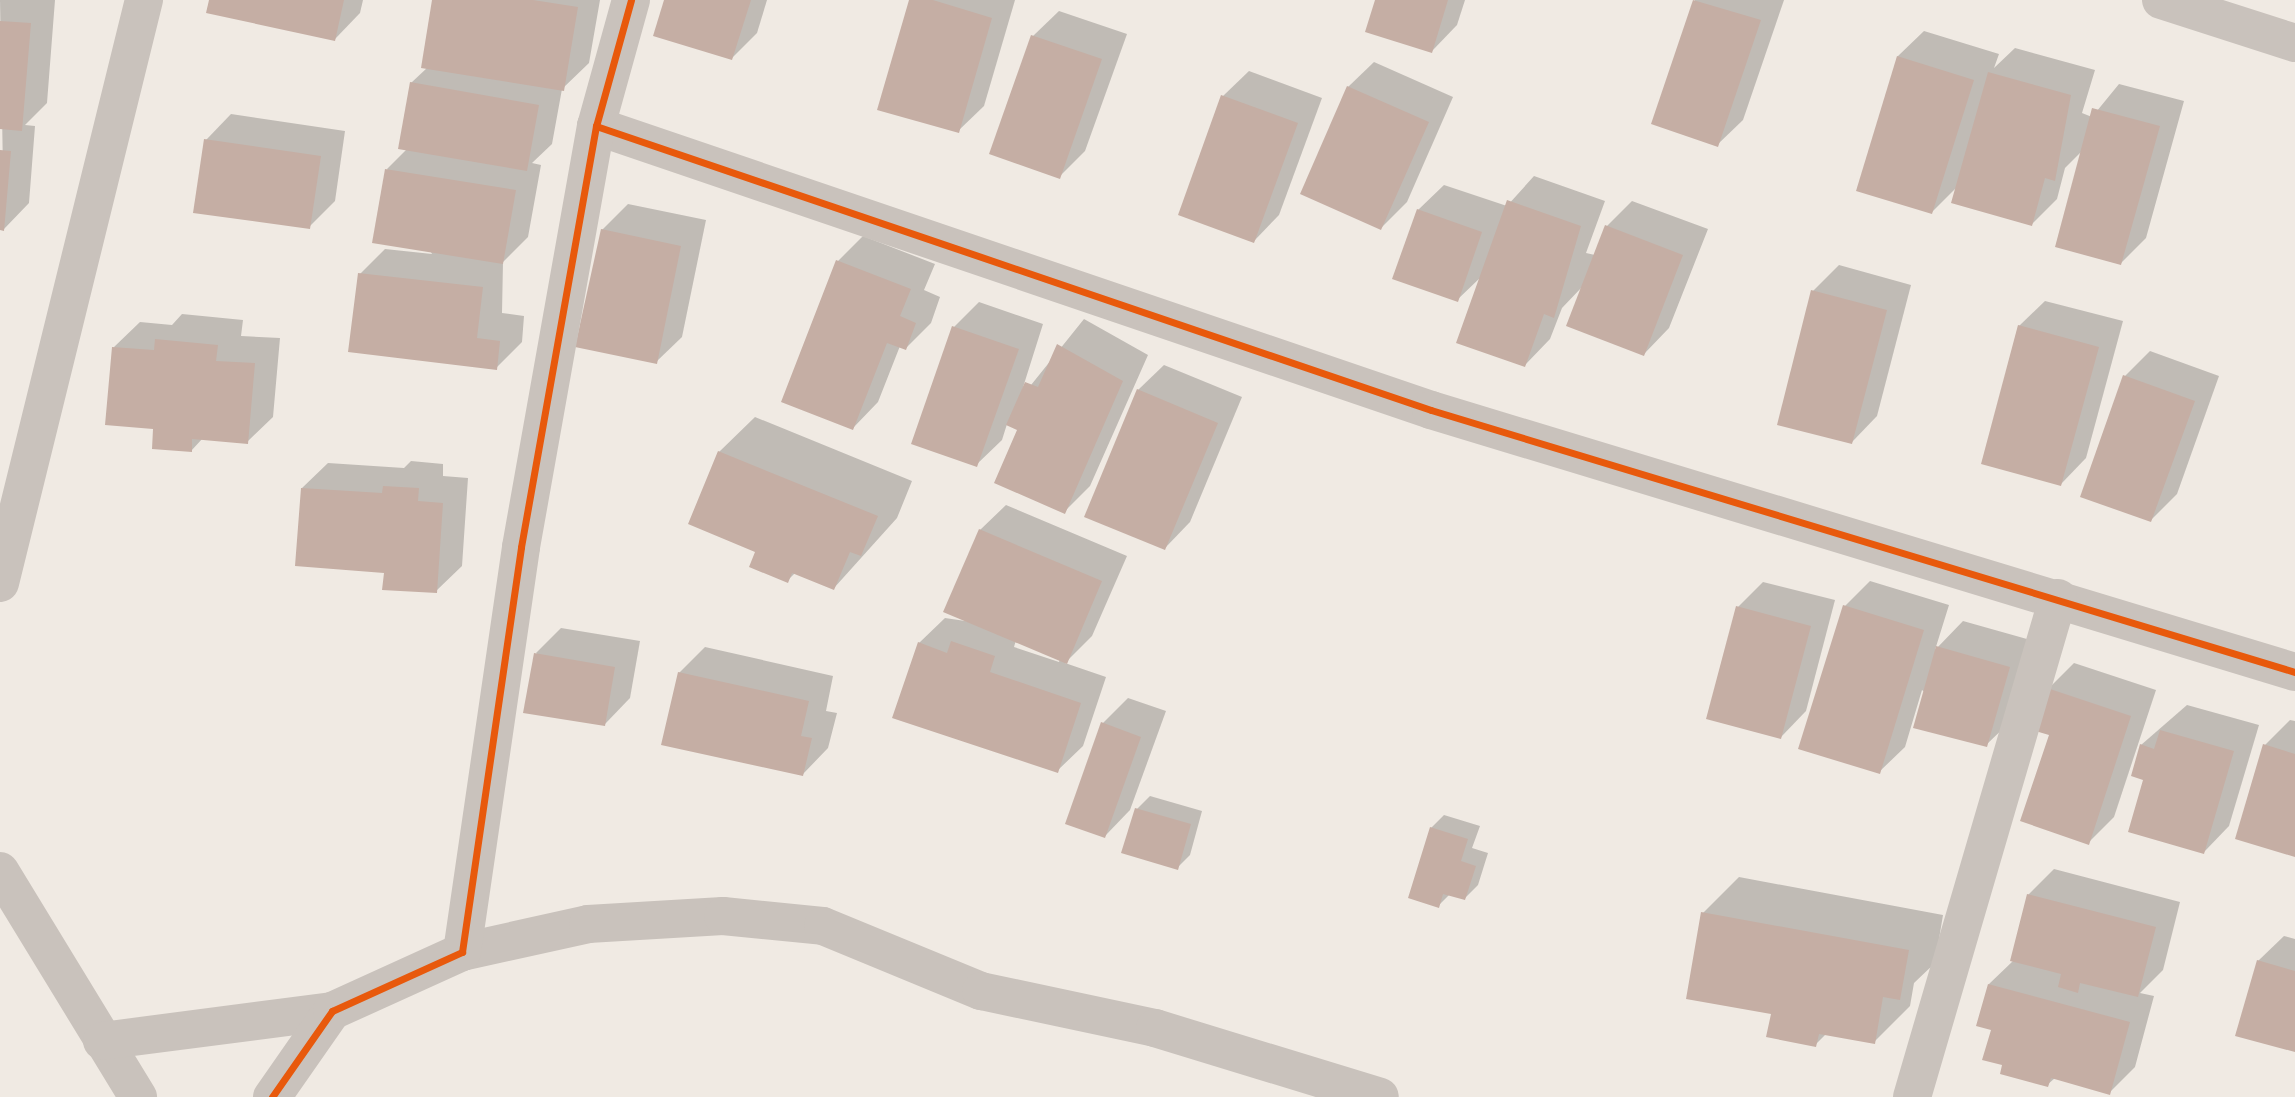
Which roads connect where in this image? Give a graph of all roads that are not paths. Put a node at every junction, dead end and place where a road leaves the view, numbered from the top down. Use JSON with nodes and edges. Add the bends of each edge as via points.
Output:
{"nodes":[{"id":1,"x":144,"y":0,"type":"edge"},
{"id":2,"x":631,"y":0,"type":"edge"},
{"id":3,"x":2161,"y":0,"type":"edge"},
{"id":4,"x":2295,"y":43,"type":"edge"},
{"id":5,"x":596,"y":126,"type":"junction"},
{"id":6,"x":0,"y":583,"type":"edge"},
{"id":7,"x":2058,"y":598,"type":"junction"},
{"id":8,"x":2295,"y":672,"type":"edge"},
{"id":9,"x":0,"y":871,"type":"edge"},
{"id":10,"x":462,"y":952,"type":"junction"},
{"id":11,"x":332,"y":1011,"type":"junction"},
{"id":12,"x":102,"y":1041,"type":"junction"},
{"id":13,"x":1320,"y":1088,"type":"edge"},
{"id":14,"x":138,"y":1097,"type":"edge"},
{"id":15,"x":272,"y":1097,"type":"edge"},
{"id":16,"x":1380,"y":1097,"type":"edge"},
{"id":17,"x":1912,"y":1097,"type":"edge"}],
"edges":[{"from":1,"to":6,"type":"street"},
{"from":2,"to":5,"type":"street"},
{"from":3,"to":4,"type":"street"},
{"from":5,"to":7,"type":"street","via":[[1430,410]]},
{"from":5,"to":10,"type":"street","via":[[521,547]]},
{"from":7,"to":8,"type":"street"},
{"from":7,"to":17,"type":"street"},
{"from":9,"to":12,"type":"street"},
{"from":10,"to":11,"type":"street"},
{"from":10,"to":13,"type":"street","via":[[588,924],[723,916],[823,926],[981,991],[1155,1028]]},
{"from":11,"to":12,"type":"street"},
{"from":11,"to":15,"type":"street"},
{"from":12,"to":14,"type":"street"},
{"from":13,"to":16,"type":"street"}]}
